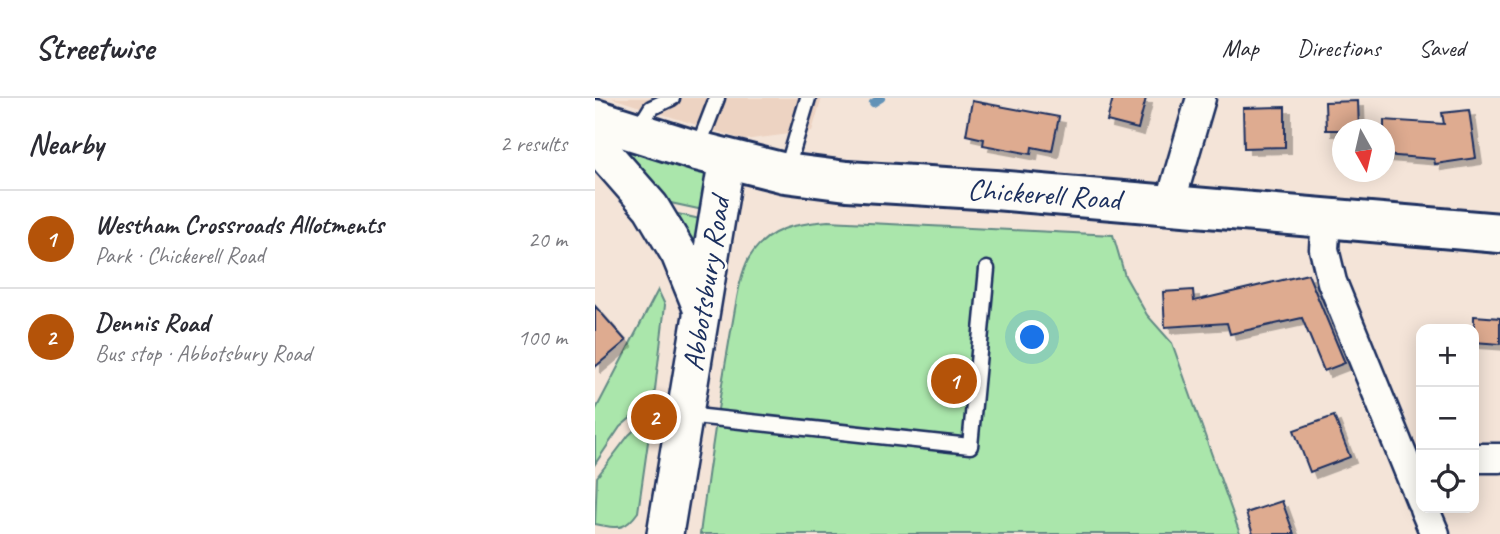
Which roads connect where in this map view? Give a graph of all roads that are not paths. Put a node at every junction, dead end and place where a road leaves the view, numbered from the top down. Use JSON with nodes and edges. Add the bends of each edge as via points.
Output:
{"nodes":[{"id":1,"x":672,"y":98,"type":"edge"},
{"id":2,"x":715,"y":98,"type":"edge"},
{"id":3,"x":808,"y":98,"type":"edge"},
{"id":4,"x":1201,"y":98,"type":"edge"},
{"id":5,"x":595,"y":118,"type":"edge"},
{"id":6,"x":635,"y":133,"type":"junction"},
{"id":7,"x":595,"y":143,"type":"edge"},
{"id":8,"x":712,"y":155,"type":"junction"},
{"id":9,"x":785,"y":173,"type":"junction"},
{"id":10,"x":1170,"y":204,"type":"junction"},
{"id":11,"x":1326,"y":217,"type":"junction"},
{"id":12,"x":1500,"y":233,"type":"edge"},
{"id":13,"x":988,"y":269,"type":"dead end"},
{"id":14,"x":701,"y":308,"type":"junction"},
{"id":15,"x":684,"y":415,"type":"junction"},
{"id":16,"x":1479,"y":458,"type":"edge"},
{"id":17,"x":1500,"y":458,"type":"edge"},
{"id":18,"x":1415,"y":470,"type":"edge"},
{"id":19,"x":1426,"y":513,"type":"edge"},
{"id":20,"x":664,"y":534,"type":"edge"},
{"id":21,"x":1435,"y":534,"type":"edge"}],
"edges":[{"from":1,"to":6,"type":"lane","via":[[651,108]]},
{"from":2,"to":8,"type":"lane"},
{"from":3,"to":9,"type":"lane"},
{"from":4,"to":10,"type":"street"},
{"from":5,"to":6,"type":"main road","name":"Chickerell Road"},
{"from":6,"to":8,"type":"main road","name":"Chickerell Road"},
{"from":7,"to":14,"type":"street","via":[[652,207],[679,254]]},
{"from":8,"to":9,"type":"main road","name":"Chickerell Road"},
{"from":8,"to":14,"type":"street","name":"Abbotsbury Road"},
{"from":9,"to":10,"type":"main road","name":"Chickerell Road"},
{"from":10,"to":11,"type":"main road","name":"Chickerell Road"},
{"from":11,"to":12,"type":"main road","name":"Chickerell Road"},
{"from":11,"to":18,"type":"street","via":[[1324,249],[1332,282]]},
{"from":13,"to":15,"type":"lane","via":[[970,446]]},
{"from":14,"to":15,"type":"street","name":"Abbotsbury Road"},
{"from":15,"to":20,"type":"street","name":"Abbotsbury Road"},
{"from":16,"to":17,"type":"street"},
{"from":19,"to":21,"type":"street"}]}
